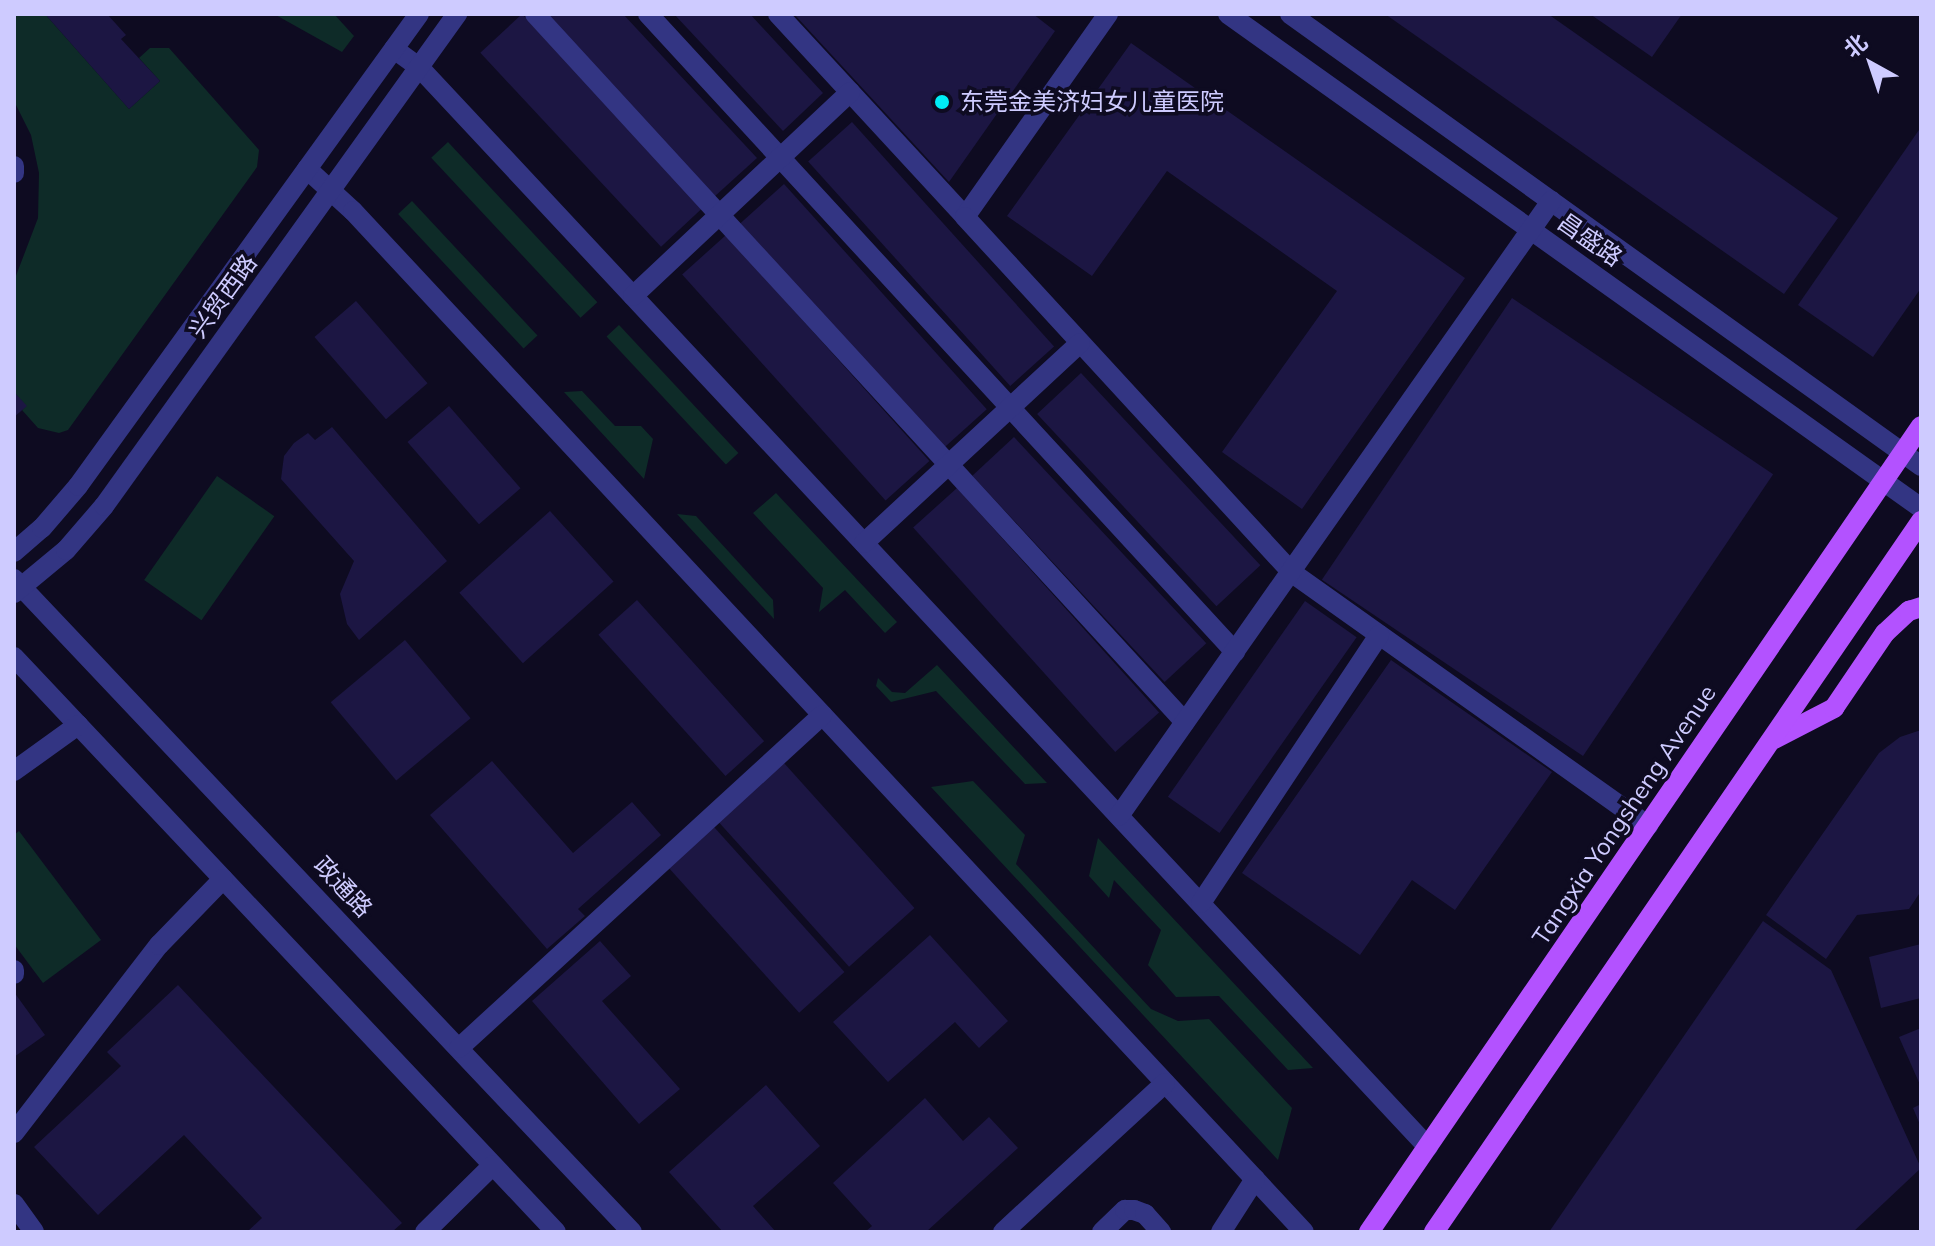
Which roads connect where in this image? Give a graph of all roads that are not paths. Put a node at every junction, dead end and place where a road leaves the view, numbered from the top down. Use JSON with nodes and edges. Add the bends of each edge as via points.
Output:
{"nodes":[{"id":1,"x":419,"y":14,"type":"edge"},
{"id":2,"x":457,"y":14,"type":"edge"},
{"id":3,"x":535,"y":14,"type":"edge"},
{"id":4,"x":648,"y":14,"type":"edge"},
{"id":5,"x":778,"y":14,"type":"edge"},
{"id":6,"x":1228,"y":14,"type":"edge"},
{"id":7,"x":1290,"y":14,"type":"edge"},
{"id":8,"x":1105,"y":15,"type":"edge"},
{"id":9,"x":394,"y":49,"type":"junction"},
{"id":10,"x":419,"y":67,"type":"junction"},
{"id":11,"x":850,"y":92,"type":"junction"},
{"id":12,"x":781,"y":158,"type":"junction"},
{"id":13,"x":14,"y":166,"type":"edge"},
{"id":14,"x":307,"y":169,"type":"junction"},
{"id":15,"x":14,"y":173,"type":"edge"},
{"id":16,"x":332,"y":189,"type":"junction"},
{"id":17,"x":1551,"y":201,"type":"junction"},
{"id":18,"x":719,"y":215,"type":"junction"},
{"id":19,"x":965,"y":217,"type":"junction"},
{"id":20,"x":1531,"y":230,"type":"junction"},
{"id":21,"x":633,"y":296,"type":"junction"},
{"id":22,"x":1080,"y":343,"type":"junction"},
{"id":23,"x":1010,"y":408,"type":"junction"},
{"id":24,"x":1921,"y":426,"type":"edge"},
{"id":25,"x":1902,"y":453,"type":"junction"},
{"id":26,"x":948,"y":465,"type":"junction"},
{"id":27,"x":1921,"y":466,"type":"edge"},
{"id":28,"x":1883,"y":481,"type":"junction"},
{"id":29,"x":1921,"y":508,"type":"edge"},
{"id":30,"x":1921,"y":521,"type":"edge"},
{"id":31,"x":864,"y":543,"type":"junction"},
{"id":32,"x":14,"y":552,"type":"edge"},
{"id":33,"x":1291,"y":572,"type":"junction"},
{"id":34,"x":17,"y":586,"type":"edge"},
{"id":35,"x":1921,"y":607,"type":"edge"},
{"id":36,"x":1379,"y":635,"type":"junction"},
{"id":37,"x":1235,"y":652,"type":"junction"},
{"id":38,"x":14,"y":657,"type":"edge"},
{"id":39,"x":822,"y":715,"type":"junction"},
{"id":40,"x":1185,"y":722,"type":"junction"},
{"id":41,"x":78,"y":725,"type":"junction"},
{"id":42,"x":1770,"y":741,"type":"junction"},
{"id":43,"x":14,"y":771,"type":"edge"},
{"id":44,"x":1119,"y":816,"type":"junction"},
{"id":45,"x":1648,"y":826,"type":"junction"},
{"id":46,"x":223,"y":879,"type":"junction"},
{"id":47,"x":1201,"y":903,"type":"junction"},
{"id":48,"x":459,"y":1048,"type":"junction"},
{"id":49,"x":1165,"y":1083,"type":"junction"},
{"id":50,"x":14,"y":1133,"type":"edge"},
{"id":51,"x":1428,"y":1147,"type":"junction"},
{"id":52,"x":493,"y":1165,"type":"junction"},
{"id":53,"x":1255,"y":1179,"type":"junction"},
{"id":54,"x":14,"y":1204,"type":"edge"},
{"id":55,"x":34,"y":1232,"type":"edge"},
{"id":56,"x":425,"y":1232,"type":"edge"},
{"id":57,"x":556,"y":1232,"type":"edge"},
{"id":58,"x":632,"y":1232,"type":"edge"},
{"id":59,"x":1003,"y":1232,"type":"edge"},
{"id":60,"x":1102,"y":1232,"type":"edge"},
{"id":61,"x":1161,"y":1232,"type":"edge"},
{"id":62,"x":1221,"y":1232,"type":"edge"},
{"id":63,"x":1304,"y":1232,"type":"edge"},
{"id":64,"x":1369,"y":1232,"type":"edge"},
{"id":65,"x":1434,"y":1232,"type":"edge"}],
"edges":[{"from":1,"to":9,"type":"street","name":"兴贸西路"},
{"from":2,"to":10,"type":"street","name":"兴贸西路"},
{"from":3,"to":18,"type":"street"},
{"from":4,"to":12,"type":"street"},
{"from":5,"to":11,"type":"street"},
{"from":6,"to":20,"type":"street","name":"昌盛路"},
{"from":7,"to":17,"type":"street","name":"昌盛路"},
{"from":8,"to":19,"type":"street"},
{"from":9,"to":10,"type":"street"},
{"from":9,"to":14,"type":"street","name":"兴贸西路"},
{"from":10,"to":16,"type":"street","name":"兴贸西路"},
{"from":10,"to":21,"type":"street"},
{"from":11,"to":12,"type":"street"},
{"from":11,"to":19,"type":"street"},
{"from":12,"to":18,"type":"street"},
{"from":12,"to":23,"type":"street"},
{"from":13,"to":15,"type":"street"},
{"from":14,"to":16,"type":"street"},
{"from":14,"to":32,"type":"street","name":"兴贸西路","via":[[78,486]]},
{"from":16,"to":34,"type":"street","name":"兴贸西路","via":[[104,506],[66,550]]},
{"from":16,"to":39,"type":"street"},
{"from":17,"to":20,"type":"street"},
{"from":17,"to":25,"type":"street","name":"昌盛路"},
{"from":18,"to":21,"type":"street"},
{"from":18,"to":26,"type":"street"},
{"from":19,"to":22,"type":"street"},
{"from":20,"to":28,"type":"street","name":"昌盛路"},
{"from":20,"to":33,"type":"street"},
{"from":21,"to":31,"type":"street"},
{"from":22,"to":23,"type":"street"},
{"from":22,"to":33,"type":"street"},
{"from":23,"to":26,"type":"street"},
{"from":23,"to":37,"type":"street"},
{"from":24,"to":25,"type":"main road","name":"Tangxia Yongsheng Avenue"},
{"from":25,"to":27,"type":"street","name":"昌盛路"},
{"from":25,"to":28,"type":"main road","name":"Tangxia Yongsheng Avenue"},
{"from":26,"to":31,"type":"street"},
{"from":26,"to":40,"type":"street"},
{"from":28,"to":29,"type":"street","name":"昌盛路"},
{"from":28,"to":45,"type":"main road","name":"Tangxia Yongsheng Avenue"},
{"from":30,"to":42,"type":"main road"},
{"from":31,"to":44,"type":"street"},
{"from":33,"to":36,"type":"street"},
{"from":33,"to":37,"type":"street"},
{"from":34,"to":48,"type":"street","name":"政通路"},
{"from":35,"to":42,"type":"main road","via":[[1885,633],[1834,708]]},
{"from":36,"to":45,"type":"street"},
{"from":36,"to":47,"type":"street"},
{"from":37,"to":40,"type":"street"},
{"from":38,"to":41,"type":"street"},
{"from":39,"to":48,"type":"street"},
{"from":39,"to":49,"type":"street"},
{"from":40,"to":44,"type":"street"},
{"from":41,"to":43,"type":"street"},
{"from":41,"to":46,"type":"street"},
{"from":42,"to":65,"type":"main road"},
{"from":44,"to":47,"type":"street"},
{"from":45,"to":51,"type":"main road","name":"Tangxia Yongsheng Avenue"},
{"from":46,"to":50,"type":"street","via":[[159,945]]},
{"from":46,"to":52,"type":"street"},
{"from":47,"to":51,"type":"street"},
{"from":48,"to":58,"type":"street","name":"政通路"},
{"from":49,"to":53,"type":"street"},
{"from":49,"to":59,"type":"street"},
{"from":51,"to":64,"type":"main road","name":"Tangxia Yongsheng Avenue"},
{"from":52,"to":56,"type":"street"},
{"from":52,"to":57,"type":"street"},
{"from":53,"to":62,"type":"street"},
{"from":53,"to":63,"type":"street"},
{"from":54,"to":55,"type":"street"},
{"from":60,"to":61,"type":"street","via":[[1125,1210],[1145,1214]]}]}
